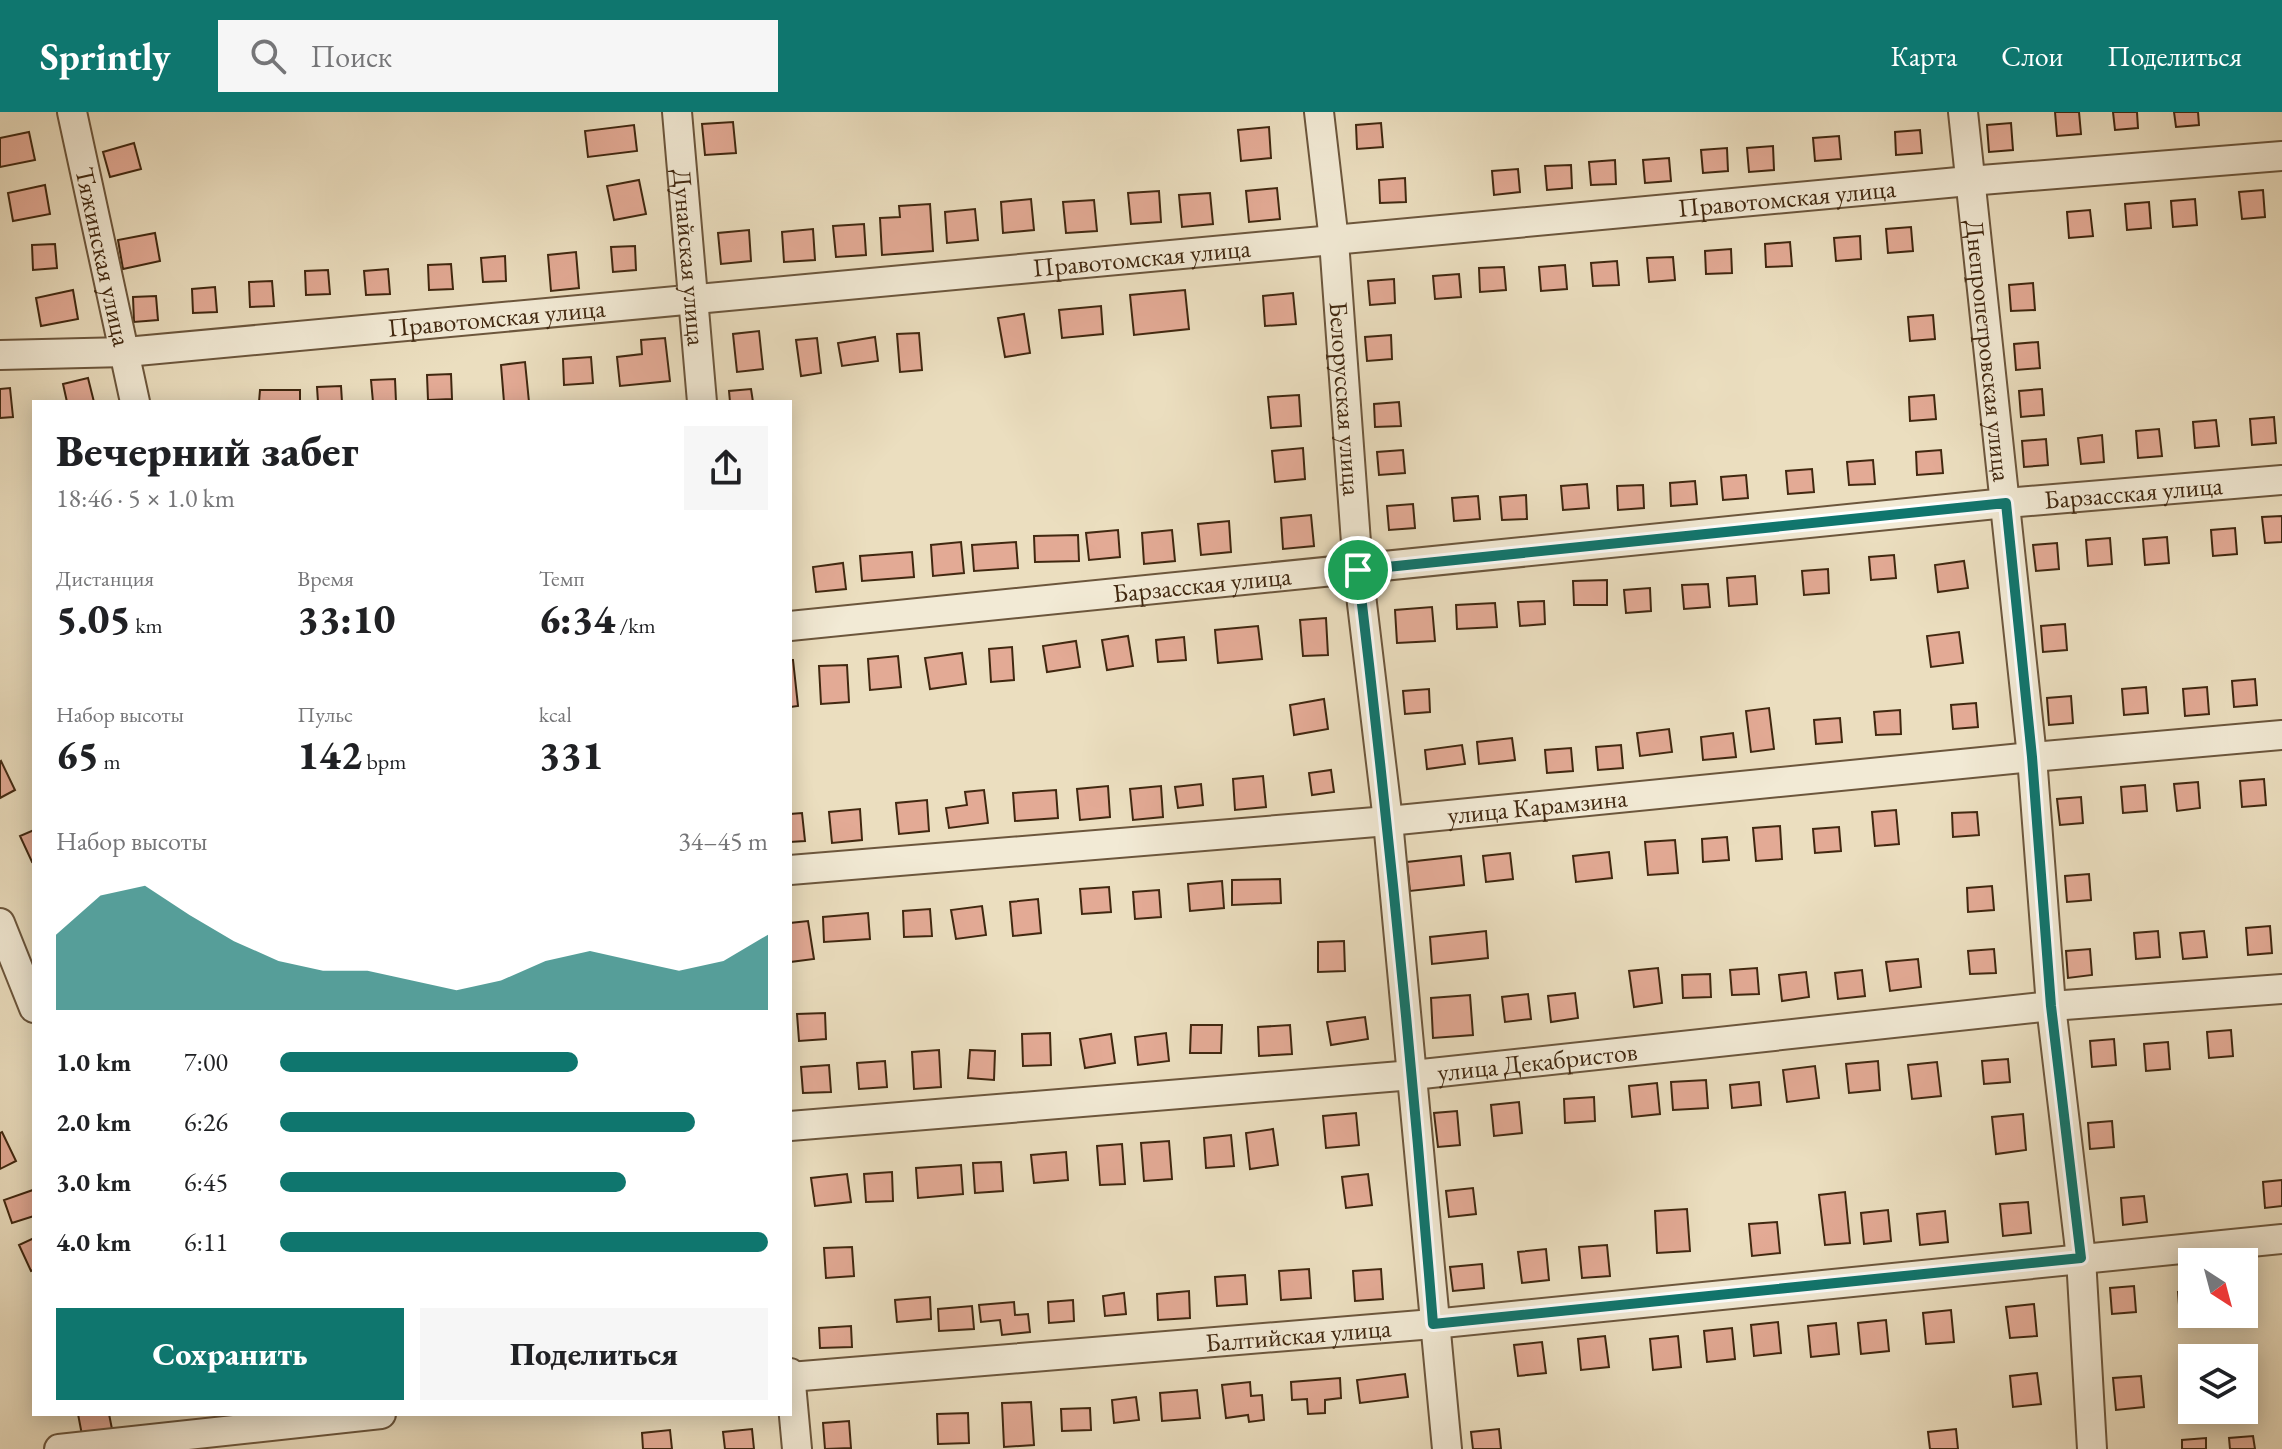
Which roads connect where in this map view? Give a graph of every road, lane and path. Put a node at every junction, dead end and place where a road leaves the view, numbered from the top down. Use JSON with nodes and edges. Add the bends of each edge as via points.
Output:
{"nodes":[{"id":1,"x":72,"y":112,"type":"edge"},
{"id":2,"x":677,"y":112,"type":"edge"},
{"id":3,"x":1319,"y":112,"type":"edge"},
{"id":4,"x":1963,"y":112,"type":"edge"},
{"id":5,"x":2282,"y":156,"type":"edge"},
{"id":6,"x":1969,"y":181,"type":"junction"},
{"id":7,"x":1334,"y":241,"type":"junction"},
{"id":8,"x":694,"y":301,"type":"junction"},
{"id":9,"x":126,"y":352,"type":"junction"},
{"id":10,"x":0,"y":355,"type":"edge"},
{"id":11,"x":135,"y":400,"type":"edge"},
{"id":12,"x":702,"y":400,"type":"edge"},
{"id":13,"x":2282,"y":480,"type":"edge"},
{"id":14,"x":2006,"y":503,"type":"junction"},
{"id":15,"x":1358,"y":570,"type":"junction"},
{"id":16,"x":792,"y":626,"type":"edge"},
{"id":17,"x":2282,"y":735,"type":"edge"},
{"id":18,"x":2032,"y":757,"type":"junction"},
{"id":19,"x":1388,"y":821,"type":"junction"},
{"id":20,"x":792,"y":870,"type":"edge"},
{"id":21,"x":0,"y":923,"type":"edge"},
{"id":22,"x":2282,"y":989,"type":"edge"},
{"id":23,"x":32,"y":1003,"type":"edge"},
{"id":24,"x":2051,"y":1006,"type":"junction"},
{"id":25,"x":1413,"y":1075,"type":"junction"},
{"id":26,"x":792,"y":1126,"type":"edge"},
{"id":27,"x":2282,"y":1239,"type":"edge"},
{"id":28,"x":2081,"y":1258,"type":"junction"},
{"id":29,"x":1433,"y":1324,"type":"junction"},
{"id":30,"x":792,"y":1375,"type":"edge"},
{"id":31,"x":792,"y":1396,"type":"edge"},
{"id":32,"x":358,"y":1416,"type":"edge"},
{"id":33,"x":164,"y":1433,"type":"edge"},
{"id":34,"x":59,"y":1449,"type":"edge"},
{"id":35,"x":797,"y":1449,"type":"edge"},
{"id":36,"x":1447,"y":1449,"type":"edge"},
{"id":37,"x":2092,"y":1449,"type":"edge"}],
"edges":[{"from":1,"to":9,"type":"street","name":"Тяжинская улица"},
{"from":2,"to":8,"type":"street","name":"Дунайская улица"},
{"from":3,"to":7,"type":"street","name":"Белорусская улица"},
{"from":4,"to":6,"type":"street","name":"Днепропетровская улица"},
{"from":5,"to":6,"type":"street","name":"Правотомская улица"},
{"from":6,"to":7,"type":"street","name":"Правотомская улица"},
{"from":6,"to":14,"type":"street","name":"Днепропетровская улица"},
{"from":7,"to":8,"type":"street","name":"Правотомская улица"},
{"from":7,"to":15,"type":"street","name":"Белорусская улица"},
{"from":8,"to":9,"type":"street","name":"Правотомская улица"},
{"from":8,"to":12,"type":"street","name":"Дунайская улица"},
{"from":9,"to":10,"type":"street","name":"Правотомская улица"},
{"from":9,"to":11,"type":"street","name":"Тяжинская улица"},
{"from":13,"to":14,"type":"street","name":"Барзасская улица"},
{"from":14,"to":15,"type":"street","name":"Барзасская улица"},
{"from":14,"to":18,"type":"street","name":"Днепропетровская улица"},
{"from":15,"to":16,"type":"street","name":"Барзасская улица"},
{"from":15,"to":19,"type":"street","name":"Белорусская улица"},
{"from":17,"to":18,"type":"street","name":"улица Карамзина"},
{"from":18,"to":19,"type":"street","name":"улица Карамзина"},
{"from":18,"to":24,"type":"street","name":"Днепропетровская улица"},
{"from":19,"to":20,"type":"street","name":"улица Карамзина"},
{"from":19,"to":25,"type":"street","name":"Белорусская улица"},
{"from":21,"to":23,"type":"street"},
{"from":22,"to":24,"type":"street","name":"улица Декабристов"},
{"from":24,"to":25,"type":"street","name":"улица Декабристов"},
{"from":24,"to":28,"type":"street","name":"Днепропетровская улица"},
{"from":25,"to":26,"type":"street","name":"улица Декабристов"},
{"from":25,"to":29,"type":"street","name":"Белорусская улица"},
{"from":27,"to":28,"type":"street","name":"Балтийская улица"},
{"from":28,"to":29,"type":"street","name":"Балтийская улица"},
{"from":28,"to":37,"type":"street","name":"Днепропетровская улица"},
{"from":29,"to":30,"type":"street","name":"Балтийская улица"},
{"from":29,"to":36,"type":"street","name":"Белорусская улица"},
{"from":31,"to":35,"type":"street"},
{"from":32,"to":33,"type":"street"},
{"from":33,"to":34,"type":"street"}]}
